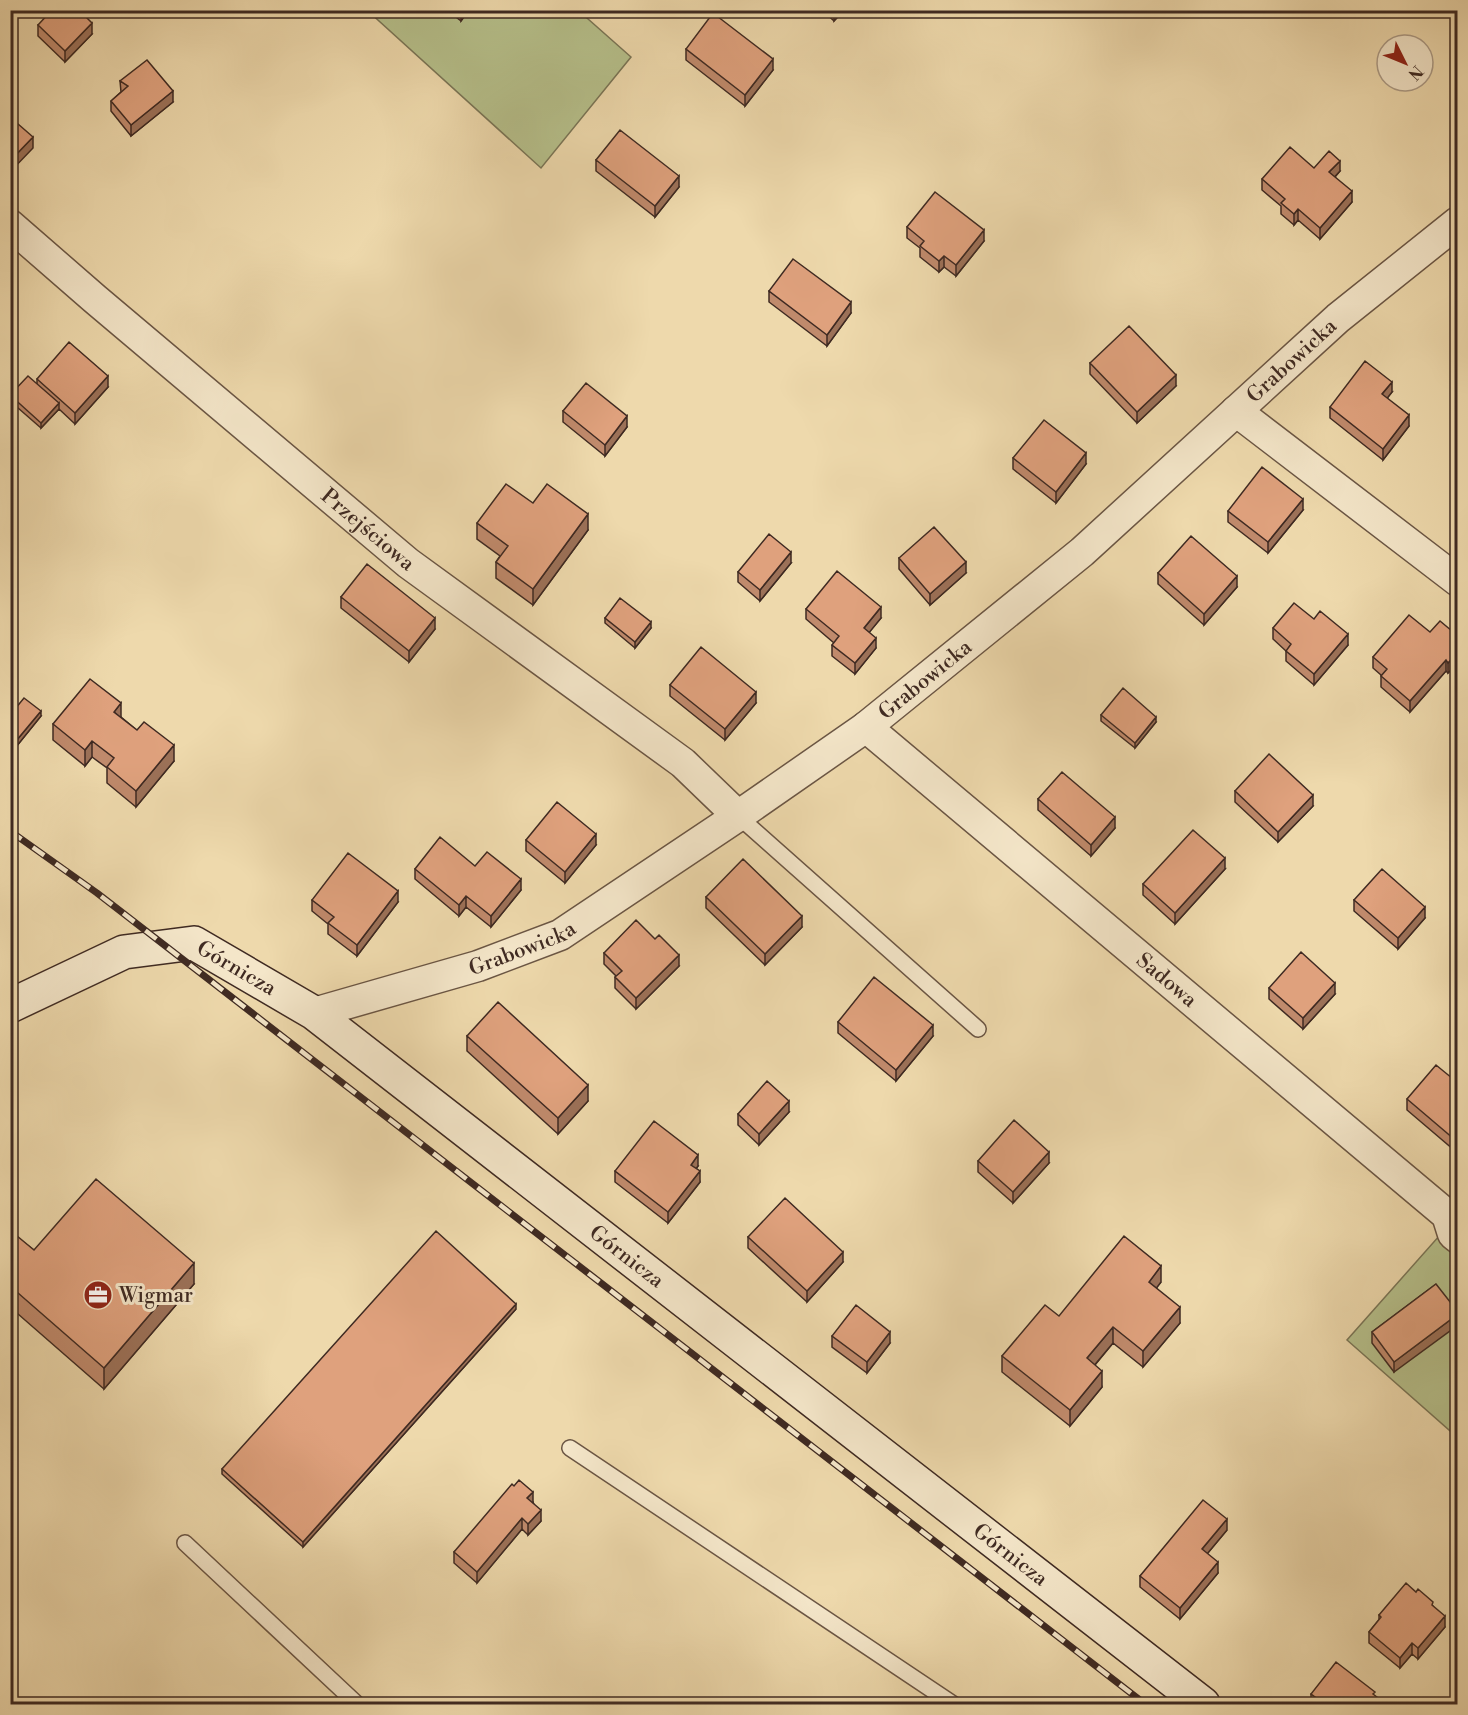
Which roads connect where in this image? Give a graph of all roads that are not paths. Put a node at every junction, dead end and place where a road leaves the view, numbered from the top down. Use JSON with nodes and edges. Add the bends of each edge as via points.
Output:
{"nodes":[{"id":1,"x":1458,"y":222,"type":"edge"},
{"id":2,"x":10,"y":225,"type":"edge"},
{"id":3,"x":1236,"y":411,"type":"junction"},
{"id":4,"x":1458,"y":581,"type":"edge"},
{"id":5,"x":866,"y":727,"type":"junction"},
{"id":6,"x":738,"y":816,"type":"junction"},
{"id":7,"x":10,"y":1006,"type":"edge"},
{"id":8,"x":314,"y":1013,"type":"junction"},
{"id":9,"x":978,"y":1029,"type":"dead end"},
{"id":10,"x":1458,"y":1238,"type":"edge"},
{"id":11,"x":570,"y":1448,"type":"dead end"},
{"id":12,"x":185,"y":1543,"type":"dead end"},
{"id":13,"x":357,"y":1704,"type":"edge"},
{"id":14,"x":952,"y":1704,"type":"edge"},
{"id":15,"x":1203,"y":1704,"type":"edge"}],
"edges":[{"from":1,"to":3,"type":"street","name":"Grabowicka","via":[[1338,318]]},
{"from":2,"to":6,"type":"street","name":"Przejściowa","via":[[408,563],[683,763]]},
{"from":3,"to":4,"type":"street"},
{"from":3,"to":5,"type":"street","name":"Grabowicka","via":[[1082,552]]},
{"from":5,"to":6,"type":"street","name":"Grabowicka"},
{"from":5,"to":10,"type":"street","name":"Sadowa","via":[[1447,1215]]},
{"from":6,"to":8,"type":"street","name":"Grabowicka","via":[[560,935],[478,966]]},
{"from":6,"to":9,"type":"lane"},
{"from":7,"to":8,"type":"street","name":"Górnicza","via":[[123,952],[194,943]]},
{"from":8,"to":15,"type":"street","name":"Górnicza"},
{"from":11,"to":14,"type":"lane"},
{"from":12,"to":13,"type":"lane"}]}
